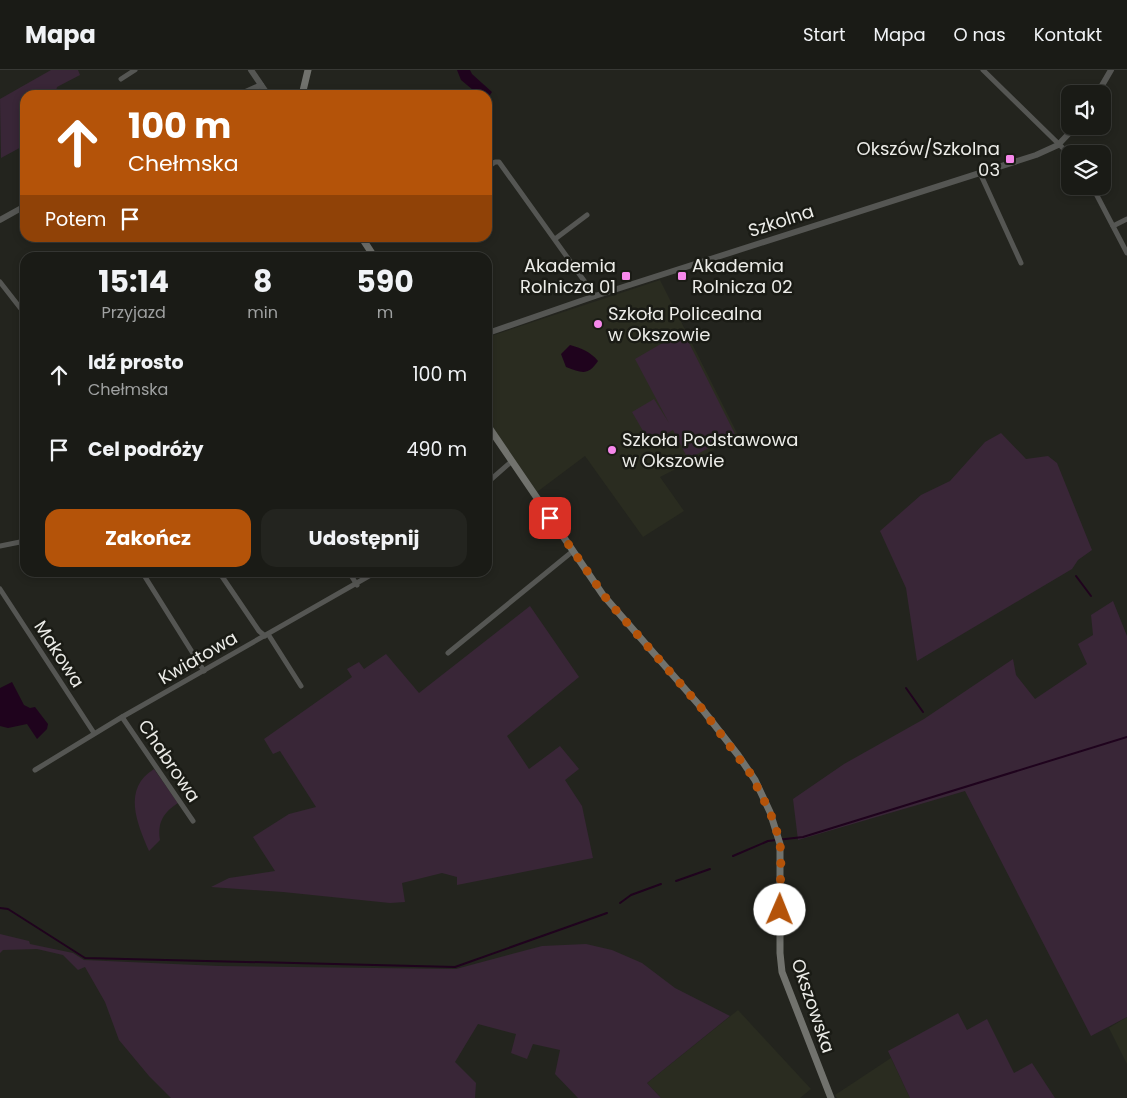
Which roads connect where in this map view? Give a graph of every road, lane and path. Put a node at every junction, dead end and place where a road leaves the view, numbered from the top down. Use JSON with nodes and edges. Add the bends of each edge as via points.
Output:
{"nodes":[{"id":1,"x":135,"y":70,"type":"edge"},
{"id":2,"x":252,"y":70,"type":"edge"},
{"id":3,"x":308,"y":70,"type":"edge"},
{"id":4,"x":982,"y":70,"type":"edge"},
{"id":5,"x":1111,"y":70,"type":"edge"},
{"id":6,"x":121,"y":79,"type":"dead end"},
{"id":7,"x":261,"y":84,"type":"junction"},
{"id":8,"x":1102,"y":85,"type":"edge"},
{"id":9,"x":248,"y":90,"type":"edge"},
{"id":10,"x":265,"y":90,"type":"edge"},
{"id":11,"x":303,"y":90,"type":"edge"},
{"id":12,"x":1067,"y":135,"type":"edge"},
{"id":13,"x":1058,"y":145,"type":"junction"},
{"id":14,"x":1061,"y":146,"type":"edge"},
{"id":15,"x":492,"y":164,"type":"edge"},
{"id":16,"x":980,"y":173,"type":"junction"},
{"id":17,"x":1097,"y":195,"type":"edge"},
{"id":18,"x":20,"y":209,"type":"edge"},
{"id":19,"x":587,"y":215,"type":"dead end"},
{"id":20,"x":1127,"y":219,"type":"edge"},
{"id":21,"x":0,"y":220,"type":"edge"},
{"id":22,"x":1113,"y":226,"type":"junction"},
{"id":23,"x":555,"y":239,"type":"junction"},
{"id":24,"x":1127,"y":253,"type":"edge"},
{"id":25,"x":1021,"y":263,"type":"dead end"},
{"id":26,"x":0,"y":282,"type":"edge"},
{"id":27,"x":595,"y":296,"type":"junction"},
{"id":28,"x":20,"y":308,"type":"edge"},
{"id":29,"x":492,"y":332,"type":"edge"},
{"id":30,"x":492,"y":432,"type":"edge"},
{"id":31,"x":512,"y":461,"type":"junction"},
{"id":32,"x":492,"y":478,"type":"edge"},
{"id":33,"x":20,"y":541,"type":"edge"},
{"id":34,"x":0,"y":546,"type":"edge"},
{"id":35,"x":573,"y":551,"type":"junction"},
{"id":36,"x":145,"y":577,"type":"edge"},
{"id":37,"x":222,"y":577,"type":"edge"},
{"id":38,"x":352,"y":577,"type":"edge"},
{"id":39,"x":369,"y":577,"type":"edge"},
{"id":40,"x":357,"y":585,"type":"junction"},
{"id":41,"x":0,"y":589,"type":"edge"},
{"id":42,"x":267,"y":635,"type":"junction"},
{"id":43,"x":448,"y":653,"type":"dead end"},
{"id":44,"x":204,"y":671,"type":"junction"},
{"id":45,"x":301,"y":686,"type":"dead end"},
{"id":46,"x":122,"y":717,"type":"junction"},
{"id":47,"x":94,"y":733,"type":"junction"},
{"id":48,"x":35,"y":770,"type":"dead end"},
{"id":49,"x":193,"y":821,"type":"dead end"},
{"id":50,"x":831,"y":1098,"type":"edge"}],
"edges":[{"from":1,"to":6,"type":"street"},
{"from":2,"to":7,"type":"street"},
{"from":3,"to":11,"type":"main road"},
{"from":4,"to":13,"type":"street"},
{"from":5,"to":8,"type":"street"},
{"from":7,"to":9,"type":"street"},
{"from":7,"to":10,"type":"street"},
{"from":12,"to":13,"type":"street","name":"Szkolna"},
{"from":13,"to":14,"type":"street"},
{"from":13,"to":16,"type":"street","name":"Szkolna"},
{"from":15,"to":23,"type":"street","via":[[499,162]]},
{"from":16,"to":25,"type":"street"},
{"from":16,"to":27,"type":"street","name":"Szkolna"},
{"from":17,"to":22,"type":"street"},
{"from":18,"to":21,"type":"street"},
{"from":19,"to":23,"type":"street"},
{"from":20,"to":22,"type":"street"},
{"from":22,"to":24,"type":"street"},
{"from":23,"to":27,"type":"street"},
{"from":26,"to":28,"type":"street"},
{"from":27,"to":29,"type":"street","name":"Szkolna"},
{"from":30,"to":31,"type":"main road","name":"Okszowska"},
{"from":31,"to":32,"type":"street"},
{"from":31,"to":35,"type":"main road","name":"Okszowska"},
{"from":33,"to":34,"type":"street"},
{"from":35,"to":43,"type":"street"},
{"from":35,"to":50,"type":"main road","name":"Okszowska","via":[[608,601],[699,705],[755,780],[778,832],[780,844],[782,972]]},
{"from":36,"to":44,"type":"street"},
{"from":37,"to":42,"type":"street","via":[[259,631]]},
{"from":38,"to":40,"type":"street"},
{"from":39,"to":40,"type":"street","name":"Kwiatowa"},
{"from":40,"to":42,"type":"street","name":"Kwiatowa"},
{"from":41,"to":47,"type":"street","name":"Makowa"},
{"from":42,"to":44,"type":"street","name":"Kwiatowa"},
{"from":42,"to":45,"type":"street"},
{"from":44,"to":46,"type":"street","name":"Kwiatowa"},
{"from":46,"to":47,"type":"street","name":"Kwiatowa"},
{"from":46,"to":49,"type":"street","name":"Chabrowa"},
{"from":47,"to":48,"type":"street","name":"Kwiatowa"}]}
